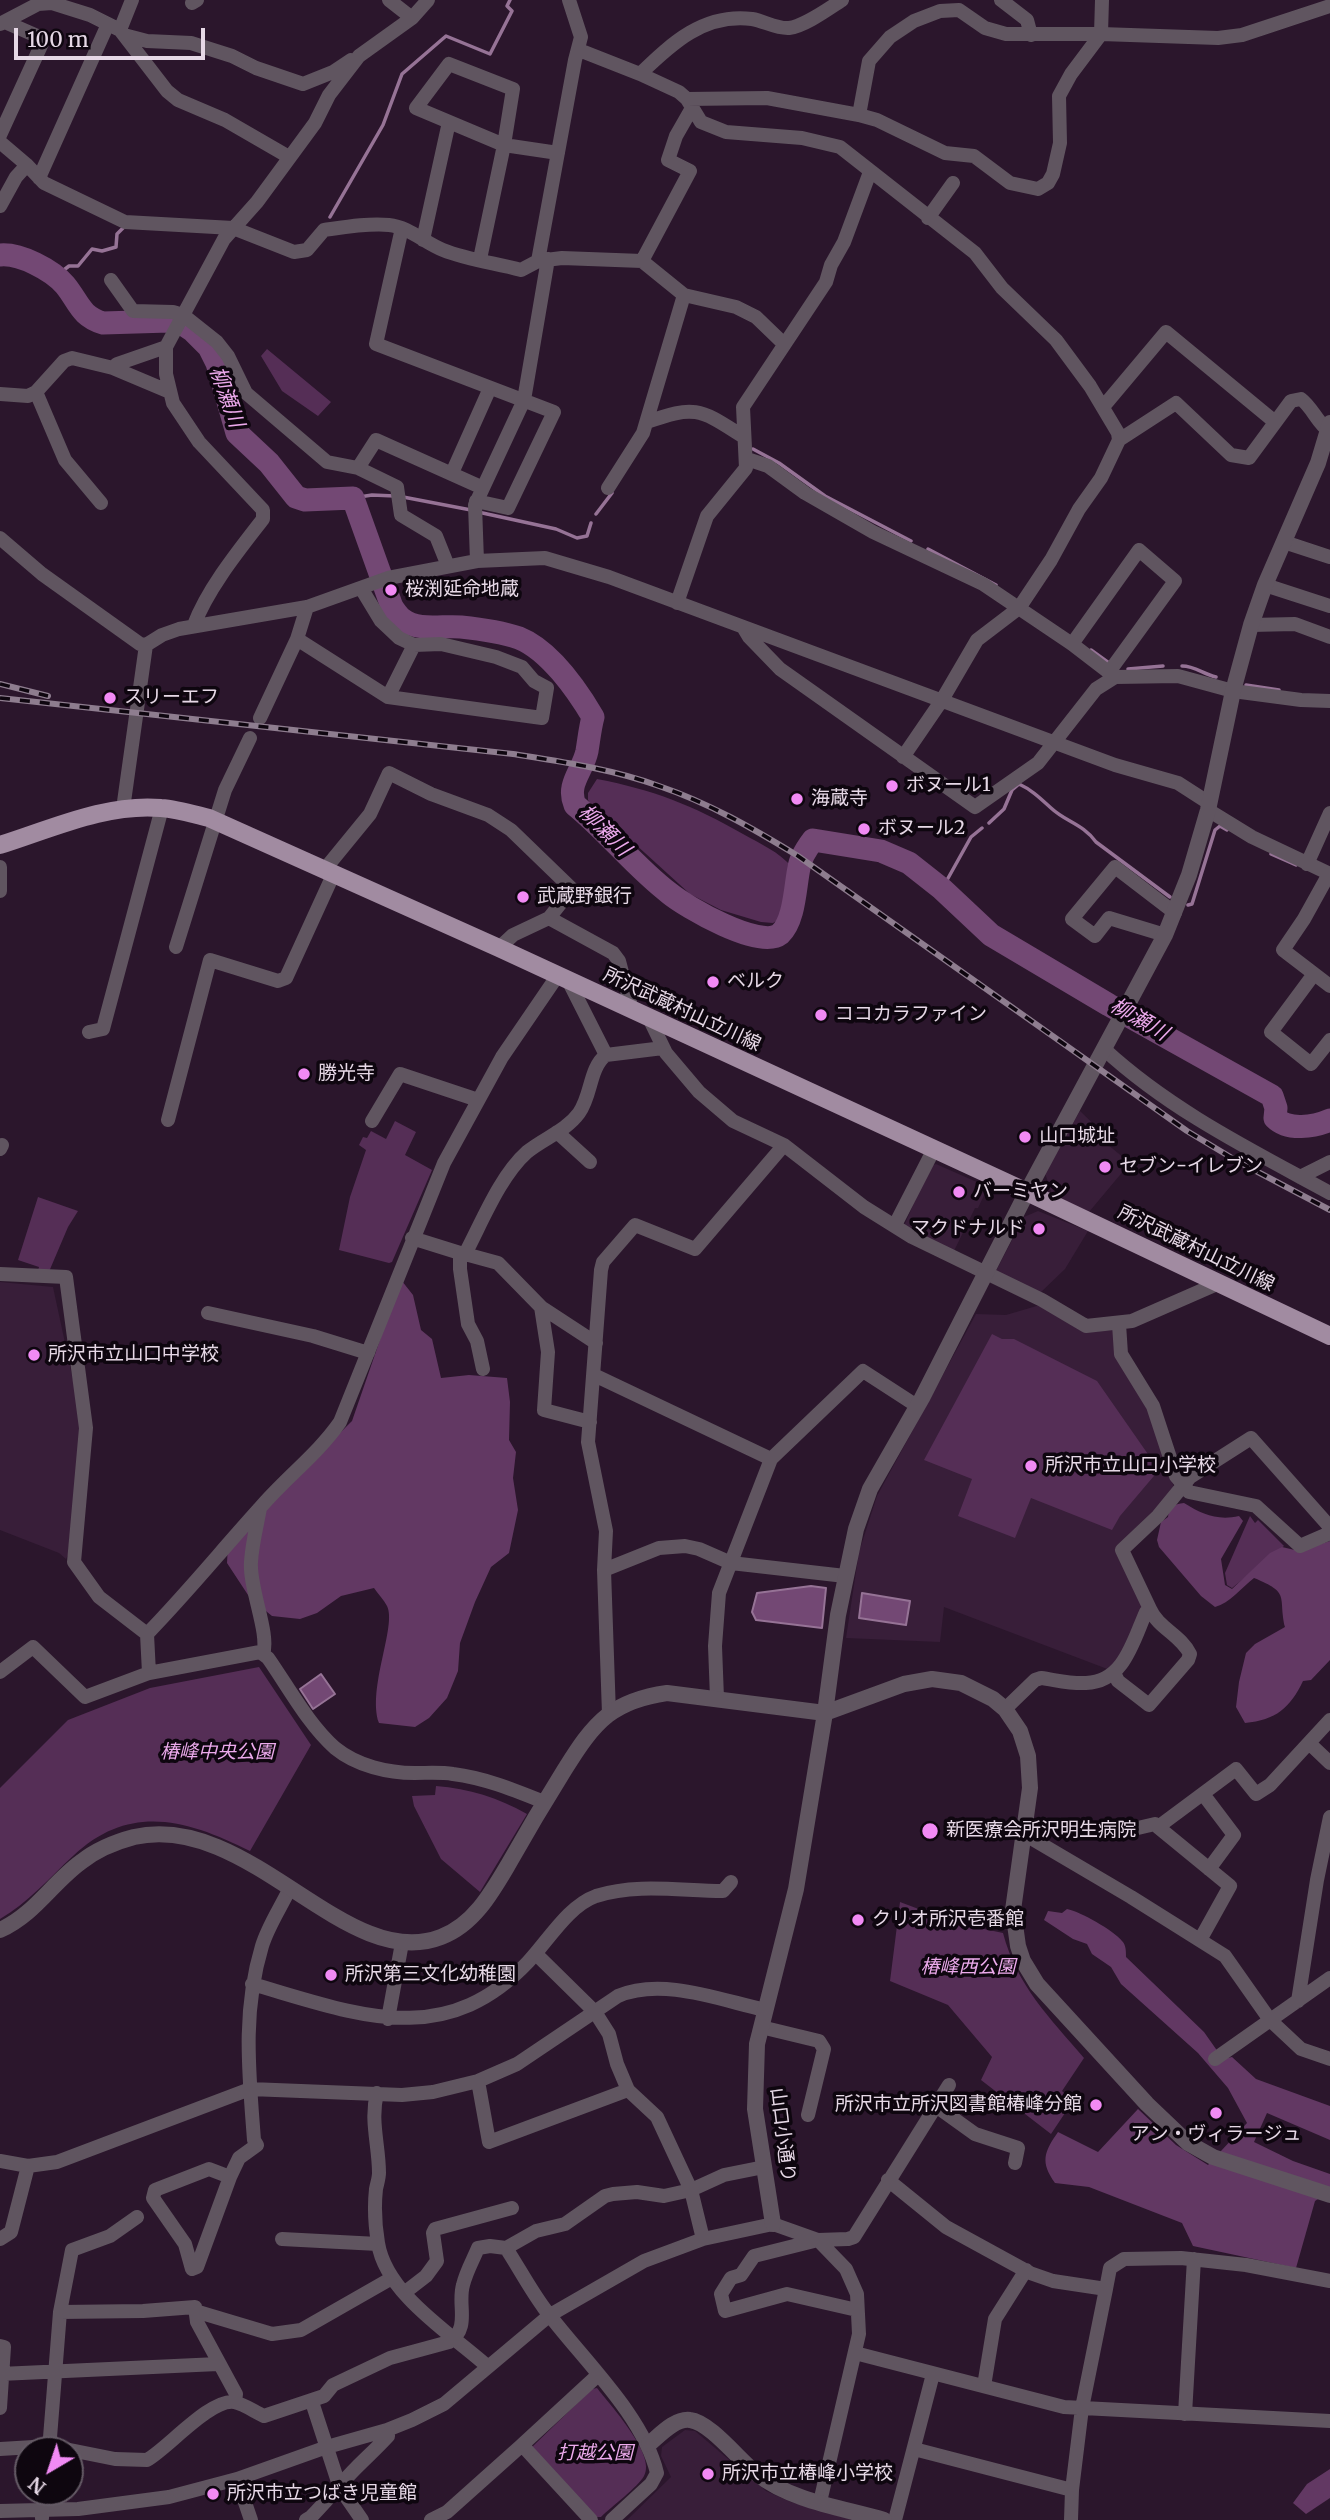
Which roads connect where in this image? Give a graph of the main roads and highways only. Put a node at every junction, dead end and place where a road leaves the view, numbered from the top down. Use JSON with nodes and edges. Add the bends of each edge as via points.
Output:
{"nodes":[{"id":1,"x":0,"y":845,"type":"edge"},
{"id":2,"x":1330,"y":1336,"type":"edge"}],
"edges":[{"from":1,"to":2,"type":"main road","name":"所沢武蔵村山立川線","via":[[123,809],[162,808],[216,820]]}]}
